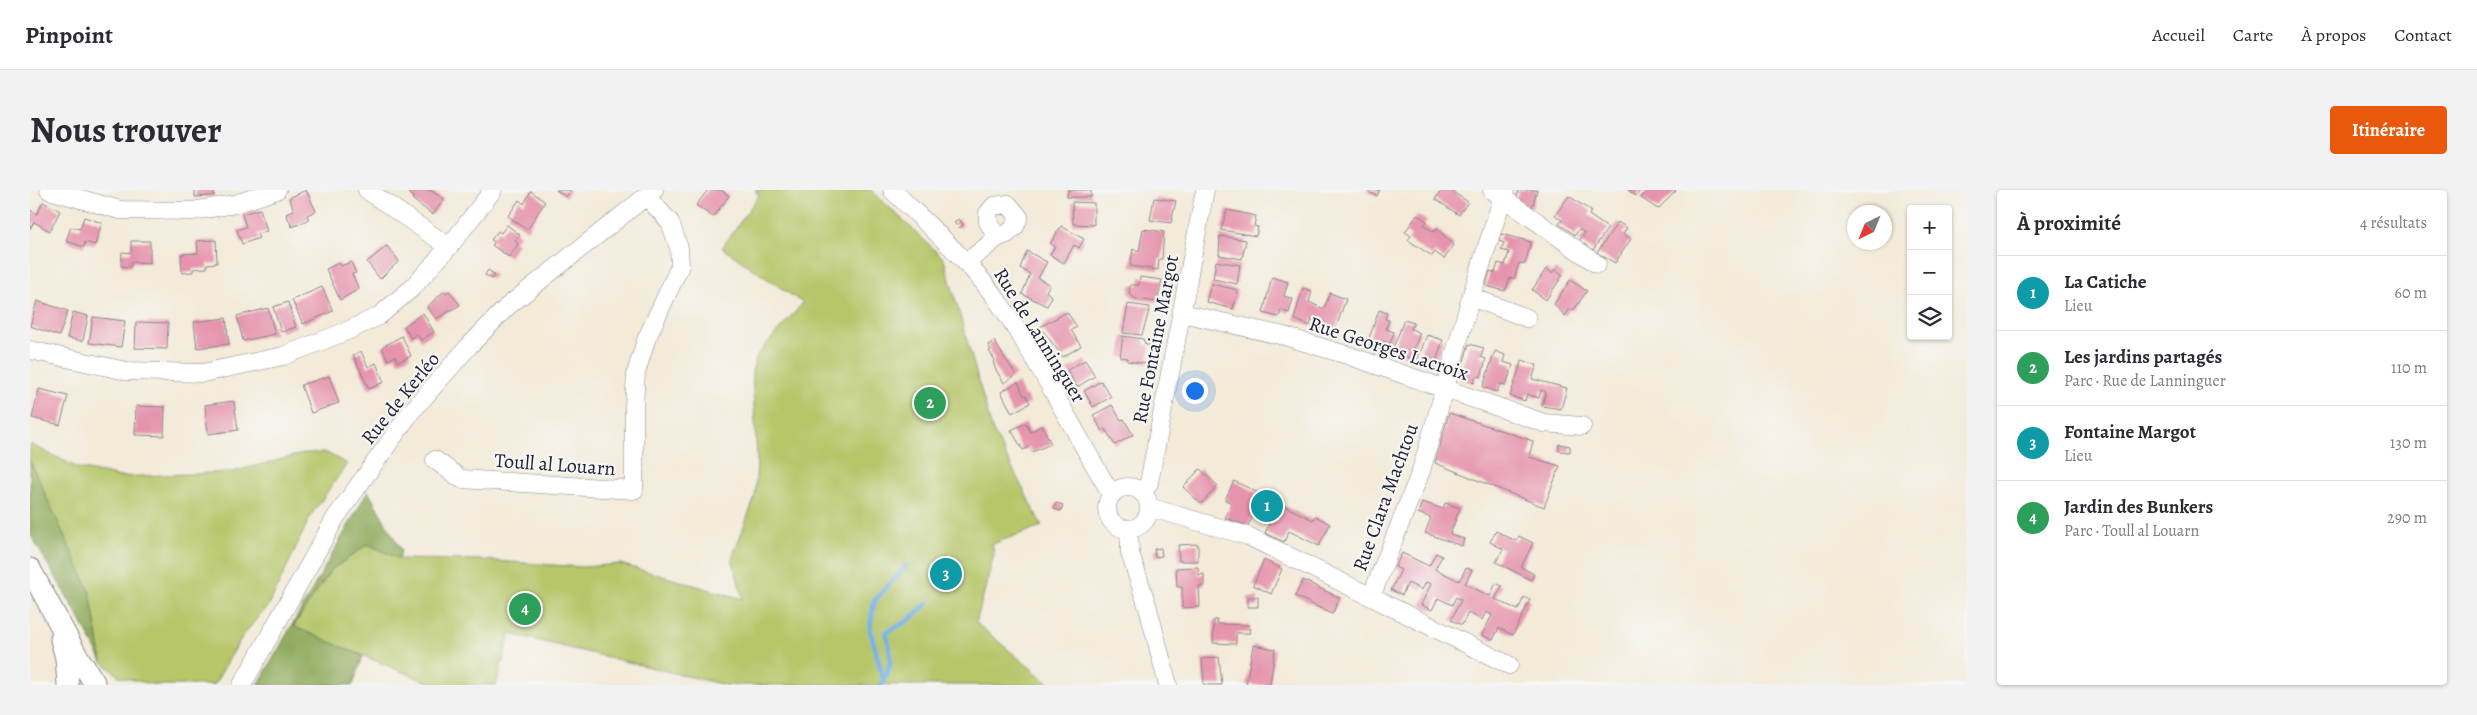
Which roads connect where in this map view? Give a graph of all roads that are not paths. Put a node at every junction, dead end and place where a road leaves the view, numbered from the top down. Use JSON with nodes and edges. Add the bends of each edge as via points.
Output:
{"nodes":[{"id":1,"x":49,"y":190,"type":"edge"},
{"id":2,"x":277,"y":190,"type":"edge"},
{"id":3,"x":367,"y":190,"type":"edge"},
{"id":4,"x":493,"y":190,"type":"edge"},
{"id":5,"x":892,"y":190,"type":"edge"},
{"id":6,"x":1205,"y":190,"type":"edge"},
{"id":7,"x":650,"y":193,"type":"edge"},
{"id":8,"x":1500,"y":193,"type":"edge"},
{"id":9,"x":997,"y":238,"type":"dead end"},
{"id":10,"x":449,"y":247,"type":"junction"},
{"id":11,"x":966,"y":263,"type":"junction"},
{"id":12,"x":1597,"y":264,"type":"dead end"},
{"id":13,"x":1472,"y":297,"type":"junction"},
{"id":14,"x":1182,"y":313,"type":"junction"},
{"id":15,"x":1527,"y":318,"type":"dead end"},
{"id":16,"x":30,"y":350,"type":"edge"},
{"id":17,"x":1445,"y":388,"type":"junction"},
{"id":18,"x":1582,"y":426,"type":"dead end"},
{"id":19,"x":435,"y":460,"type":"dead end"},
{"id":20,"x":1112,"y":496,"type":"junction"},
{"id":21,"x":1146,"y":500,"type":"junction"},
{"id":22,"x":1129,"y":529,"type":"junction"},
{"id":23,"x":30,"y":569,"type":"edge"},
{"id":24,"x":1371,"y":597,"type":"junction"},
{"id":25,"x":52,"y":610,"type":"junction"},
{"id":26,"x":1509,"y":665,"type":"dead end"},
{"id":27,"x":91,"y":684,"type":"edge"},
{"id":28,"x":68,"y":685,"type":"edge"},
{"id":29,"x":242,"y":685,"type":"edge"},
{"id":30,"x":1168,"y":685,"type":"edge"}],
"edges":[{"from":1,"to":2,"type":"street","via":[[120,210],[192,211],[234,204]]},
{"from":3,"to":10,"type":"street"},
{"from":4,"to":10,"type":"street"},
{"from":5,"to":11,"type":"street","name":"Rue de Lanninguer"},
{"from":6,"to":14,"type":"street","name":"Rue Fontaine Margot"},
{"from":7,"to":19,"type":"street","name":"Toull al Louarn","via":[[670,222],[680,248],[680,266],[646,340],[636,374],[634,490],[462,479]]},
{"from":7,"to":29,"type":"street","name":"Rue de Kerléo","via":[[508,306],[411,412],[336,517]]},
{"from":8,"to":12,"type":"street","name":"Rue Clara Machtou"},
{"from":8,"to":13,"type":"street","name":"Rue Clara Machtou"},
{"from":9,"to":11,"type":"street"},
{"from":10,"to":16,"type":"street","via":[[412,288],[379,316],[284,356],[203,373],[126,371]]},
{"from":11,"to":20,"type":"street","name":"Rue de Lanninguer","via":[[1002,307]]},
{"from":13,"to":15,"type":"street"},
{"from":13,"to":17,"type":"street","name":"Rue Clara Machtou"},
{"from":14,"to":17,"type":"street","name":"Rue Georges Lacroix","via":[[1284,336]]},
{"from":14,"to":21,"type":"street","name":"Rue Fontaine Margot"},
{"from":17,"to":18,"type":"street","name":"Rue Georges Lacroix","via":[[1544,422]]},
{"from":17,"to":24,"type":"street","name":"Rue Clara Machtou","via":[[1421,472]]},
{"from":20,"to":21,"type":"street","via":[[1117,491],[1130,488]]},
{"from":20,"to":22,"type":"street","via":[[1108,515],[1116,525]]},
{"from":21,"to":22,"type":"street","via":[[1144,522]]},
{"from":21,"to":24,"type":"street","via":[[1248,536]]},
{"from":22,"to":30,"type":"street","via":[[1130,553]]},
{"from":23,"to":25,"type":"street"},
{"from":24,"to":26,"type":"street"},
{"from":25,"to":27,"type":"street"},
{"from":25,"to":28,"type":"street","via":[[66,658]]}]}
